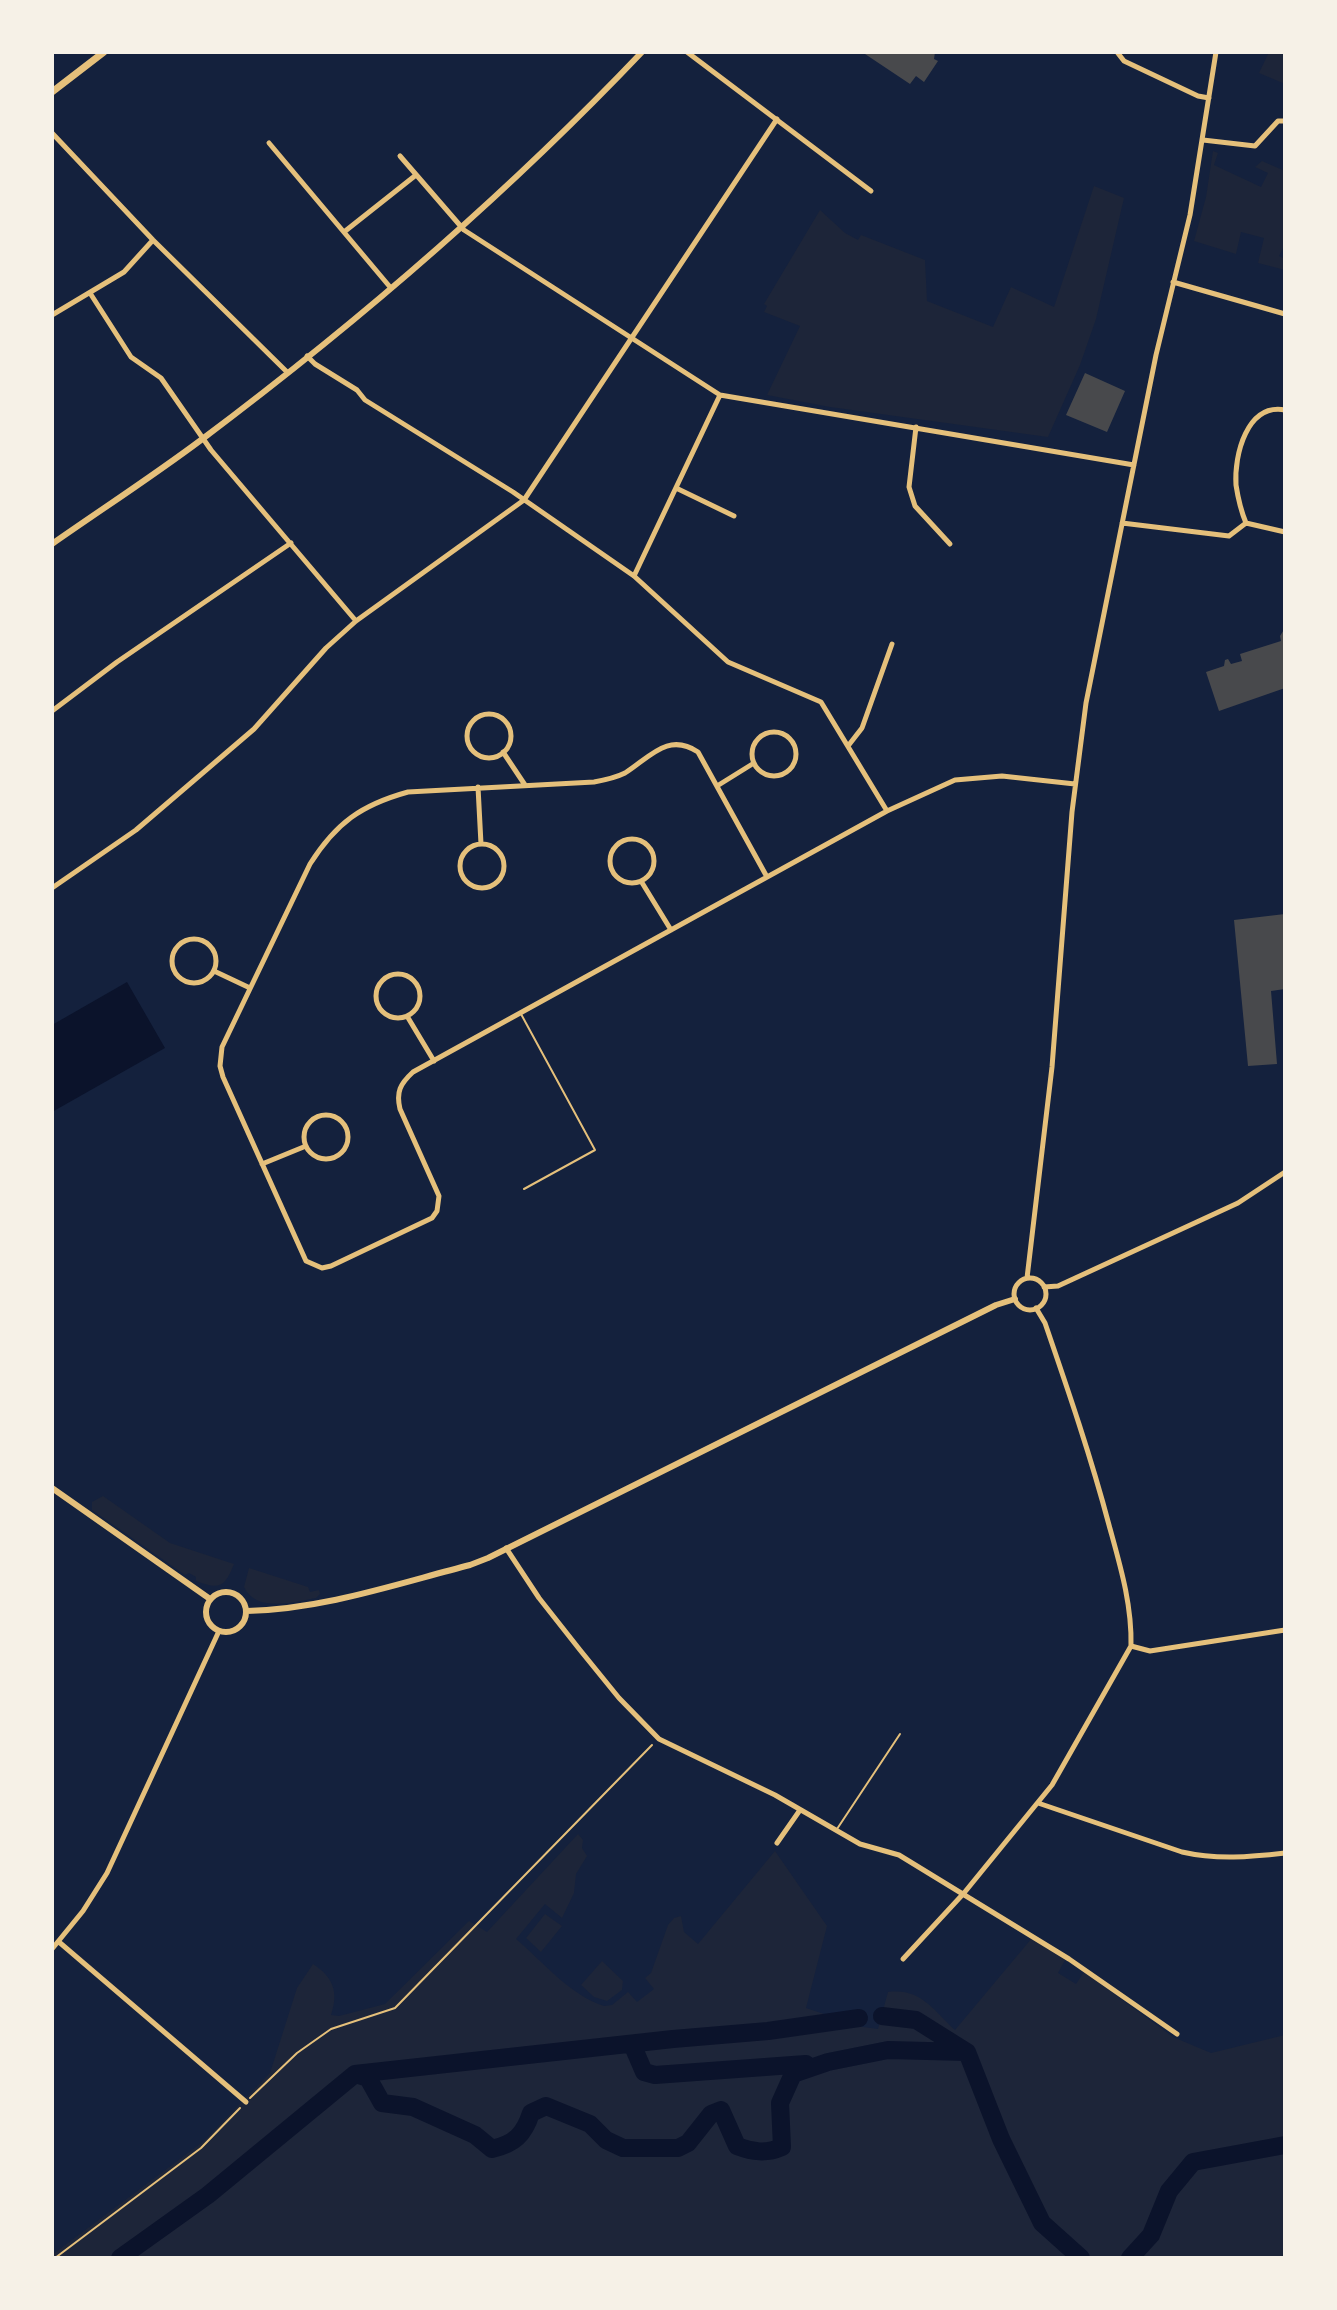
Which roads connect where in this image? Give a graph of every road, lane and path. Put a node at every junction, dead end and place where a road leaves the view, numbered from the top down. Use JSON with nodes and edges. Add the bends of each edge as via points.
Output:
{"nodes":[{"id":1,"x":104,"y":52,"type":"edge"},
{"id":2,"x":642,"y":52,"type":"edge"},
{"id":3,"x":687,"y":52,"type":"edge"},
{"id":4,"x":1117,"y":52,"type":"edge"},
{"id":5,"x":1216,"y":52,"type":"edge"},
{"id":6,"x":52,"y":92,"type":"edge"},
{"id":7,"x":1209,"y":98,"type":"junction"},
{"id":8,"x":777,"y":119,"type":"junction"},
{"id":9,"x":1285,"y":121,"type":"edge"},
{"id":10,"x":52,"y":133,"type":"edge"},
{"id":11,"x":1203,"y":140,"type":"junction"},
{"id":12,"x":269,"y":143,"type":"dead end"},
{"id":13,"x":400,"y":156,"type":"dead end"},
{"id":14,"x":416,"y":175,"type":"junction"},
{"id":15,"x":871,"y":191,"type":"dead end"},
{"id":16,"x":461,"y":227,"type":"junction"},
{"id":17,"x":344,"y":232,"type":"junction"},
{"id":18,"x":153,"y":240,"type":"junction"},
{"id":19,"x":1173,"y":282,"type":"junction"},
{"id":20,"x":390,"y":287,"type":"junction"},
{"id":21,"x":90,"y":293,"type":"junction"},
{"id":22,"x":1285,"y":314,"type":"edge"},
{"id":23,"x":52,"y":315,"type":"edge"},
{"id":24,"x":632,"y":339,"type":"junction"},
{"id":25,"x":307,"y":356,"type":"junction"},
{"id":26,"x":287,"y":372,"type":"junction"},
{"id":27,"x":720,"y":395,"type":"junction"},
{"id":28,"x":1285,"y":410,"type":"edge"},
{"id":29,"x":916,"y":427,"type":"junction"},
{"id":30,"x":203,"y":438,"type":"junction"},
{"id":31,"x":1134,"y":465,"type":"junction"},
{"id":32,"x":676,"y":488,"type":"junction"},
{"id":33,"x":524,"y":500,"type":"junction"},
{"id":34,"x":734,"y":516,"type":"dead end"},
{"id":35,"x":1122,"y":523,"type":"junction"},
{"id":36,"x":1246,"y":523,"type":"junction"},
{"id":37,"x":1285,"y":532,"type":"edge"},
{"id":38,"x":291,"y":543,"type":"junction"},
{"id":39,"x":52,"y":544,"type":"edge"},
{"id":40,"x":950,"y":544,"type":"dead end"},
{"id":41,"x":634,"y":576,"type":"junction"},
{"id":42,"x":356,"y":621,"type":"junction"},
{"id":43,"x":892,"y":644,"type":"dead end"},
{"id":44,"x":52,"y":711,"type":"edge"},
{"id":45,"x":848,"y":746,"type":"junction"},
{"id":46,"x":503,"y":752,"type":"junction"},
{"id":47,"x":754,"y":763,"type":"junction"},
{"id":48,"x":1075,"y":784,"type":"junction"},
{"id":49,"x":525,"y":785,"type":"junction"},
{"id":50,"x":717,"y":786,"type":"junction"},
{"id":51,"x":478,"y":787,"type":"junction"},
{"id":52,"x":887,"y":811,"type":"junction"},
{"id":53,"x":481,"y":844,"type":"junction"},
{"id":54,"x":767,"y":877,"type":"junction"},
{"id":55,"x":641,"y":881,"type":"junction"},
{"id":56,"x":52,"y":888,"type":"edge"},
{"id":57,"x":671,"y":930,"type":"junction"},
{"id":58,"x":214,"y":971,"type":"junction"},
{"id":59,"x":250,"y":988,"type":"junction"},
{"id":60,"x":521,"y":1013,"type":"junction"},
{"id":61,"x":407,"y":1016,"type":"junction"},
{"id":62,"x":434,"y":1061,"type":"junction"},
{"id":63,"x":306,"y":1146,"type":"junction"},
{"id":64,"x":262,"y":1164,"type":"junction"},
{"id":65,"x":1285,"y":1172,"type":"edge"},
{"id":66,"x":524,"y":1189,"type":"dead end"},
{"id":67,"x":1027,"y":1278,"type":"junction"},
{"id":68,"x":1044,"y":1287,"type":"junction"},
{"id":69,"x":1015,"y":1299,"type":"junction"},
{"id":70,"x":1036,"y":1308,"type":"junction"},
{"id":71,"x":52,"y":1488,"type":"edge"},
{"id":72,"x":506,"y":1548,"type":"junction"},
{"id":73,"x":210,"y":1599,"type":"junction"},
{"id":74,"x":247,"y":1611,"type":"junction"},
{"id":75,"x":1285,"y":1630,"type":"edge"},
{"id":76,"x":219,"y":1631,"type":"junction"},
{"id":77,"x":1131,"y":1646,"type":"junction"},
{"id":78,"x":900,"y":1734,"type":"dead end"},
{"id":79,"x":659,"y":1739,"type":"junction"},
{"id":80,"x":1038,"y":1803,"type":"junction"},
{"id":81,"x":800,"y":1810,"type":"junction"},
{"id":82,"x":836,"y":1830,"type":"junction"},
{"id":83,"x":777,"y":1843,"type":"dead end"},
{"id":84,"x":1285,"y":1853,"type":"edge"},
{"id":85,"x":964,"y":1893,"type":"junction"},
{"id":86,"x":59,"y":1942,"type":"junction"},
{"id":87,"x":52,"y":1949,"type":"edge"},
{"id":88,"x":903,"y":1959,"type":"dead end"},
{"id":89,"x":1177,"y":2034,"type":"dead end"},
{"id":90,"x":246,"y":2102,"type":"junction"},
{"id":91,"x":55,"y":2258,"type":"edge"}],
"edges":[{"from":1,"to":6,"type":"main road"},
{"from":2,"to":16,"type":"street"},
{"from":3,"to":8,"type":"street"},
{"from":4,"to":7,"type":"street","via":[[1124,61]]},
{"from":5,"to":7,"type":"street"},
{"from":7,"to":11,"type":"street"},
{"from":8,"to":15,"type":"street"},
{"from":8,"to":24,"type":"street"},
{"from":9,"to":11,"type":"street","via":[[1273,125],[1255,146]]},
{"from":10,"to":18,"type":"street"},
{"from":11,"to":19,"type":"street"},
{"from":12,"to":17,"type":"street"},
{"from":13,"to":14,"type":"street"},
{"from":14,"to":16,"type":"street"},
{"from":14,"to":17,"type":"street"},
{"from":16,"to":20,"type":"street"},
{"from":16,"to":24,"type":"street"},
{"from":17,"to":20,"type":"street"},
{"from":18,"to":21,"type":"street","via":[[124,272]]},
{"from":18,"to":26,"type":"street"},
{"from":19,"to":22,"type":"street"},
{"from":19,"to":31,"type":"street"},
{"from":20,"to":25,"type":"street"},
{"from":21,"to":23,"type":"street"},
{"from":21,"to":30,"type":"street","via":[[131,357],[161,378]]},
{"from":24,"to":27,"type":"street"},
{"from":24,"to":33,"type":"street"},
{"from":25,"to":26,"type":"street"},
{"from":25,"to":33,"type":"street","via":[[365,400]]},
{"from":26,"to":30,"type":"street"},
{"from":27,"to":29,"type":"street"},
{"from":27,"to":32,"type":"street"},
{"from":28,"to":36,"type":"street","via":[[1265,410],[1242,442],[1236,485]]},
{"from":29,"to":31,"type":"street"},
{"from":29,"to":40,"type":"street","via":[[909,487],[915,506]]},
{"from":30,"to":38,"type":"street"},
{"from":30,"to":39,"type":"street"},
{"from":31,"to":35,"type":"street"},
{"from":32,"to":34,"type":"street"},
{"from":32,"to":41,"type":"street"},
{"from":33,"to":41,"type":"street"},
{"from":33,"to":42,"type":"street"},
{"from":35,"to":36,"type":"street","via":[[1229,536]]},
{"from":35,"to":48,"type":"street"},
{"from":36,"to":37,"type":"street"},
{"from":38,"to":42,"type":"street"},
{"from":38,"to":44,"type":"street"},
{"from":41,"to":45,"type":"street","via":[[728,662],[821,702]]},
{"from":42,"to":56,"type":"street","via":[[254,729],[136,830]]},
{"from":43,"to":45,"type":"street","via":[[862,728]]},
{"from":45,"to":52,"type":"street"},
{"from":46,"to":46,"type":"street","via":[[510,734],[505,721],[490,714],[476,718],[467,731],[471,750],[484,757]]},
{"from":46,"to":49,"type":"street"},
{"from":47,"to":47,"type":"street","via":[[769,776],[783,774],[794,764],[794,745],[784,735],[768,733],[756,742]]},
{"from":47,"to":50,"type":"street"},
{"from":48,"to":52,"type":"street","via":[[1002,776],[955,780]]},
{"from":48,"to":67,"type":"street","via":[[1052,1067]]},
{"from":49,"to":50,"type":"street","via":[[611,779],[675,744],[698,752]]},
{"from":49,"to":51,"type":"street"},
{"from":50,"to":54,"type":"street"},
{"from":51,"to":53,"type":"street"},
{"from":51,"to":59,"type":"street","via":[[408,792],[349,817],[310,864]]},
{"from":52,"to":54,"type":"street"},
{"from":53,"to":53,"type":"street","via":[[469,848],[460,868],[464,880],[483,888],[496,883],[503,864],[496,850]]},
{"from":54,"to":57,"type":"street"},
{"from":55,"to":55,"type":"street","via":[[652,870],[652,852],[642,841],[626,840],[614,848],[612,869],[627,882]]},
{"from":55,"to":57,"type":"street"},
{"from":57,"to":60,"type":"street"},
{"from":58,"to":58,"type":"street","via":[[216,959],[204,941],[188,940],[176,948],[172,963],[182,979],[195,983]]},
{"from":58,"to":59,"type":"street"},
{"from":59,"to":64,"type":"street","via":[[222,1047],[220,1066]]},
{"from":60,"to":62,"type":"street"},
{"from":60,"to":66,"type":"lane","via":[[595,1150]]},
{"from":61,"to":61,"type":"street","via":[[418,1006],[418,987],[408,976],[392,975],[380,983],[378,1004],[393,1017]]},
{"from":61,"to":62,"type":"street"},
{"from":62,"to":64,"type":"street","via":[[413,1072],[397,1095],[439,1196],[432,1218],[331,1266],[315,1266],[306,1261]]},
{"from":63,"to":63,"type":"street","via":[[321,1159],[335,1157],[345,1147],[346,1128],[336,1118],[320,1116],[308,1125]]},
{"from":63,"to":64,"type":"street"},
{"from":65,"to":68,"type":"street","via":[[1238,1203],[1058,1286]]},
{"from":67,"to":68,"type":"street"},
{"from":67,"to":69,"type":"street","via":[[1015,1289]]},
{"from":68,"to":70,"type":"street","via":[[1043,1301]]},
{"from":69,"to":70,"type":"street","via":[[1022,1307]]},
{"from":69,"to":72,"type":"street","via":[[879,1361]]},
{"from":70,"to":77,"type":"street","via":[[1094,1467],[1127,1589]]},
{"from":71,"to":73,"type":"street"},
{"from":72,"to":74,"type":"street","via":[[470,1565],[326,1603]]},
{"from":72,"to":79,"type":"street","via":[[572,1640]]},
{"from":73,"to":74,"type":"street","via":[[233,1592]]},
{"from":73,"to":76,"type":"street","via":[[207,1618]]},
{"from":74,"to":76,"type":"street","via":[[238,1628]]},
{"from":75,"to":77,"type":"street","via":[[1150,1651]]},
{"from":76,"to":86,"type":"street","via":[[107,1873]]},
{"from":77,"to":80,"type":"street"},
{"from":78,"to":82,"type":"lane"},
{"from":79,"to":81,"type":"street"},
{"from":79,"to":90,"type":"path","via":[[395,2008],[331,2029]]},
{"from":80,"to":84,"type":"street","via":[[1194,1855]]},
{"from":80,"to":85,"type":"street"},
{"from":81,"to":82,"type":"street"},
{"from":81,"to":83,"type":"street"},
{"from":82,"to":85,"type":"street","via":[[860,1844],[899,1855]]},
{"from":85,"to":88,"type":"street"},
{"from":85,"to":89,"type":"street"},
{"from":86,"to":87,"type":"street"},
{"from":86,"to":90,"type":"street"},
{"from":90,"to":91,"type":"path","via":[[201,2148]]}]}
